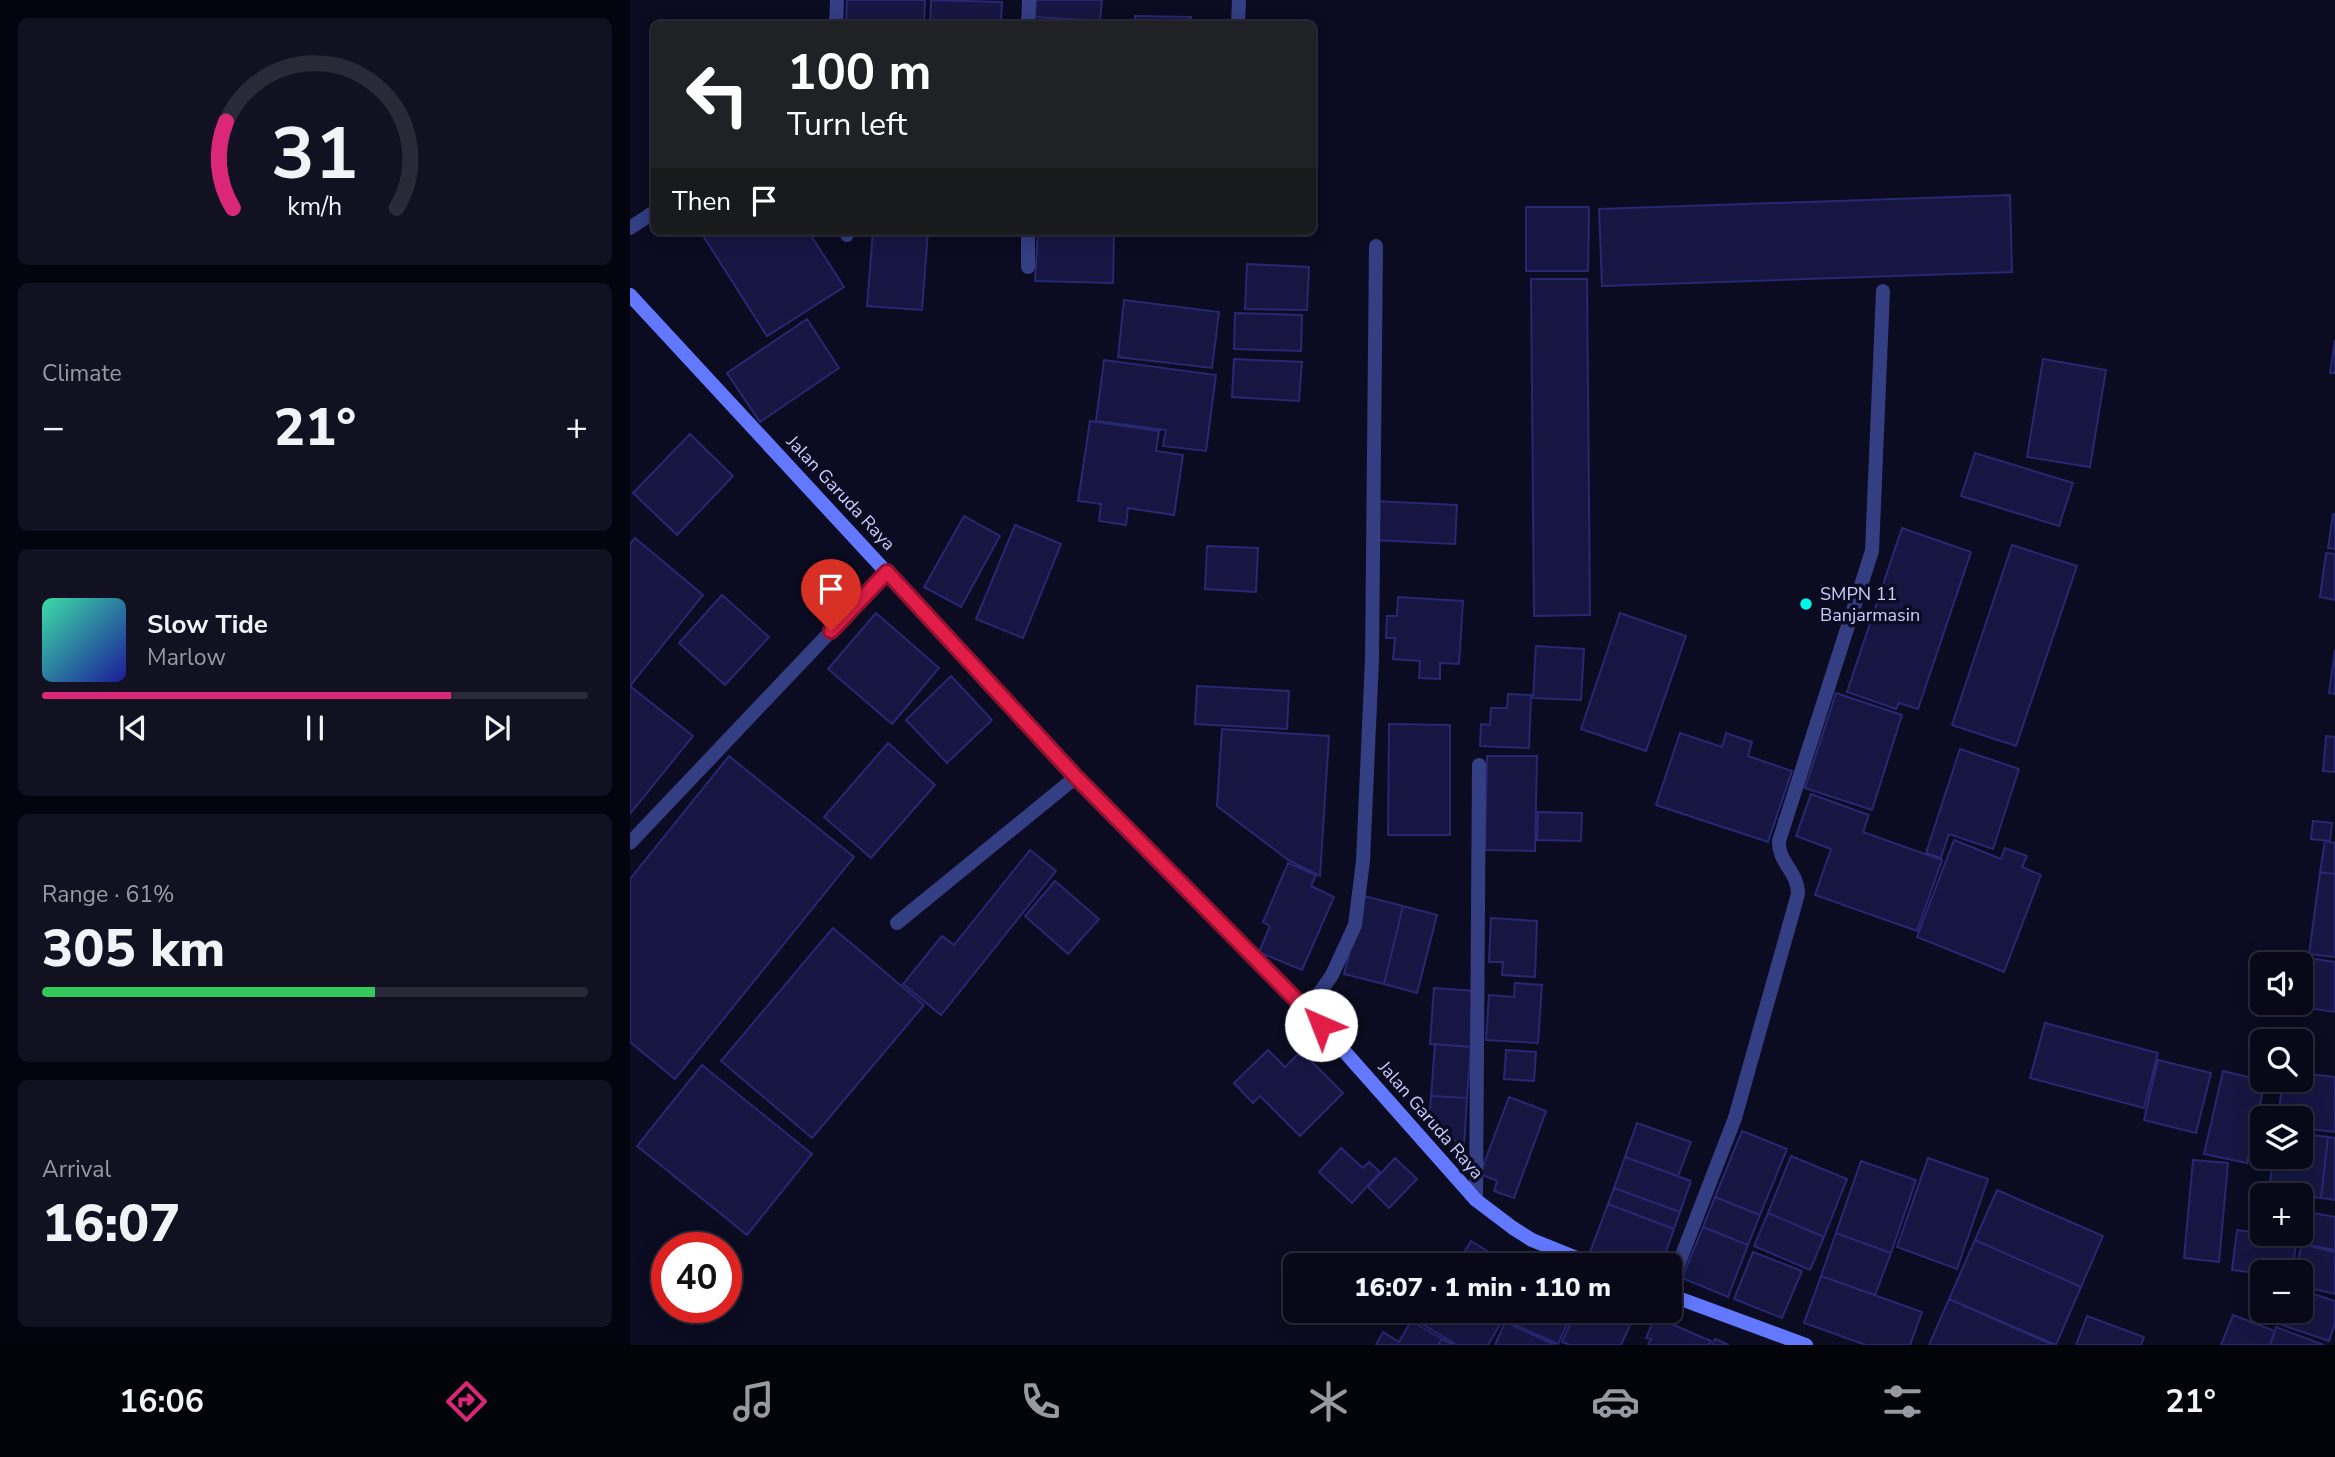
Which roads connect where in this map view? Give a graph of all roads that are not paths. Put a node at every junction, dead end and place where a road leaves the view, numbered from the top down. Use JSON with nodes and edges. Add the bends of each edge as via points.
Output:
{"nodes":[{"id":1,"x":837,"y":0,"type":"edge"},
{"id":2,"x":1028,"y":0,"type":"edge"},
{"id":3,"x":1239,"y":0,"type":"edge"},
{"id":4,"x":836,"y":21,"type":"edge"},
{"id":5,"x":1028,"y":21,"type":"edge"},
{"id":6,"x":1238,"y":21,"type":"edge"},
{"id":7,"x":651,"y":214,"type":"edge"},
{"id":8,"x":630,"y":228,"type":"edge"},
{"id":9,"x":1028,"y":235,"type":"edge"},
{"id":10,"x":1376,"y":246,"type":"dead end"},
{"id":11,"x":1028,"y":267,"type":"dead end"},
{"id":12,"x":1883,"y":291,"type":"dead end"},
{"id":13,"x":630,"y":295,"type":"edge"},
{"id":14,"x":887,"y":572,"type":"junction"},
{"id":15,"x":1479,"y":765,"type":"dead end"},
{"id":16,"x":1076,"y":777,"type":"junction"},
{"id":17,"x":630,"y":843,"type":"edge"},
{"id":18,"x":897,"y":923,"type":"dead end"},
{"id":19,"x":1307,"y":1011,"type":"junction"},
{"id":20,"x":1476,"y":1200,"type":"junction"},
{"id":21,"x":1564,"y":1253,"type":"edge"},
{"id":22,"x":1682,"y":1255,"type":"edge"},
{"id":23,"x":1682,"y":1300,"type":"edge"},
{"id":24,"x":1780,"y":1340,"type":"edge"},
{"id":25,"x":1806,"y":1345,"type":"edge"}],
"edges":[{"from":1,"to":4,"type":"street"},
{"from":2,"to":5,"type":"street"},
{"from":3,"to":6,"type":"street"},
{"from":7,"to":8,"type":"street"},
{"from":9,"to":11,"type":"street"},
{"from":10,"to":19,"type":"street","via":[[1372,659],[1363,861],[1355,925],[1332,975]]},
{"from":12,"to":22,"type":"street","via":[[1872,551],[1779,841],[1779,850],[1796,877],[1798,894],[1735,1118]]},
{"from":13,"to":14,"type":"street","name":"Jalan Garuda Raya"},
{"from":14,"to":16,"type":"street","name":"Jalan Garuda Raya"},
{"from":14,"to":17,"type":"street"},
{"from":15,"to":20,"type":"street"},
{"from":16,"to":18,"type":"street"},
{"from":16,"to":19,"type":"street","name":"Jalan Garuda Raya"},
{"from":19,"to":20,"type":"street","name":"Jalan Garuda Raya"},
{"from":20,"to":21,"type":"street","name":"Jalan Garuda Raya","via":[[1532,1240]]},
{"from":23,"to":24,"type":"street"},
{"from":24,"to":25,"type":"street"}]}
